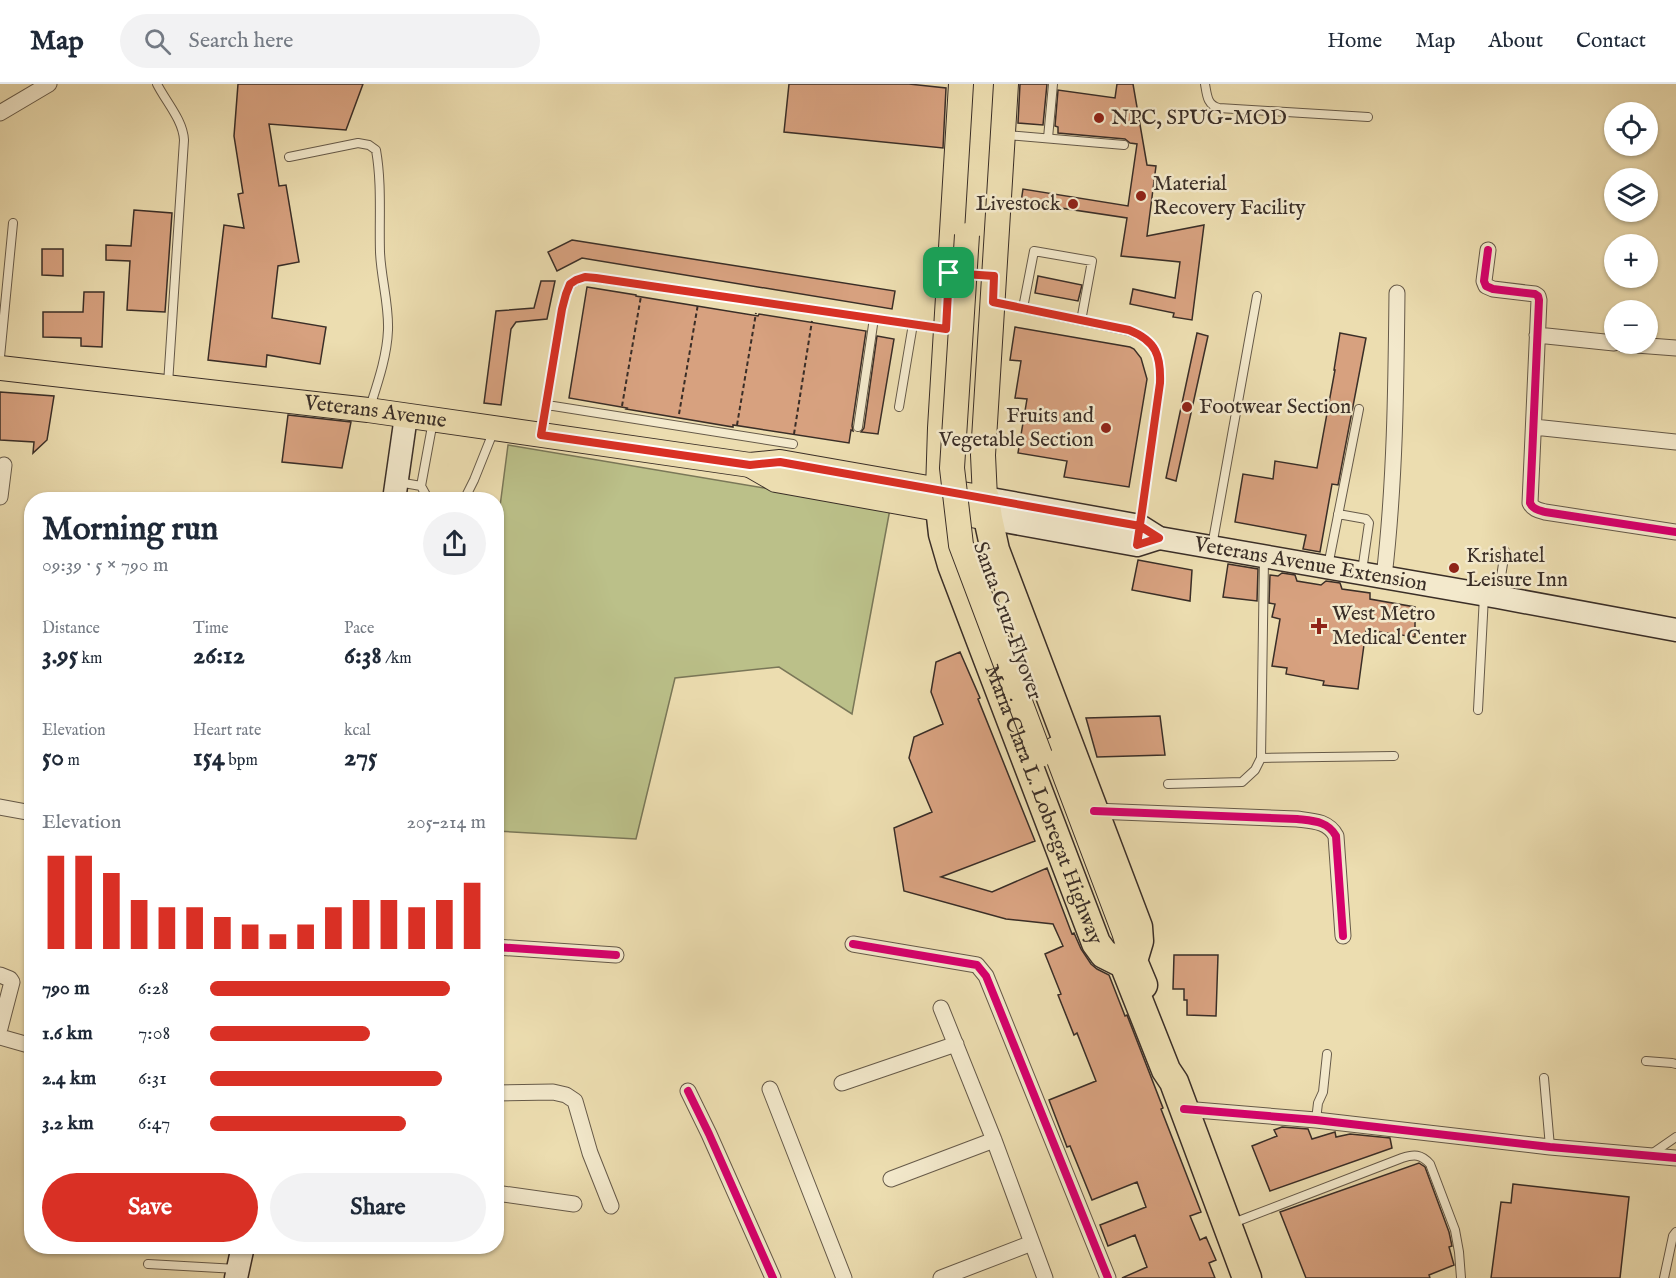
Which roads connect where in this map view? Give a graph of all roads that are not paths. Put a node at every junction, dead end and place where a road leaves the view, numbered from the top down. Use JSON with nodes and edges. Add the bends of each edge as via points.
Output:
{"nodes":[{"id":1,"x":49,"y":84,"type":"edge"},
{"id":2,"x":157,"y":84,"type":"edge"},
{"id":3,"x":961,"y":84,"type":"edge"},
{"id":4,"x":976,"y":84,"type":"edge"},
{"id":5,"x":991,"y":84,"type":"edge"},
{"id":6,"x":1006,"y":84,"type":"edge"},
{"id":7,"x":1053,"y":84,"type":"edge"},
{"id":8,"x":1205,"y":84,"type":"edge"},
{"id":9,"x":0,"y":113,"type":"edge"},
{"id":10,"x":1368,"y":117,"type":"dead end"},
{"id":11,"x":1003,"y":134,"type":"junction"},
{"id":12,"x":1048,"y":138,"type":"junction"},
{"id":13,"x":1124,"y":145,"type":"dead end"},
{"id":14,"x":289,"y":157,"type":"dead end"},
{"id":15,"x":13,"y":222,"type":"dead end"},
{"id":16,"x":974,"y":236,"type":"junction"},
{"id":17,"x":1488,"y":250,"type":"dead end"},
{"id":18,"x":949,"y":273,"type":"junction"},
{"id":19,"x":994,"y":276,"type":"junction"},
{"id":20,"x":1397,"y":293,"type":"dead end"},
{"id":21,"x":1257,"y":296,"type":"dead end"},
{"id":22,"x":993,"y":302,"type":"junction"},
{"id":23,"x":1023,"y":308,"type":"junction"},
{"id":24,"x":874,"y":318,"type":"junction"},
{"id":25,"x":1081,"y":321,"type":"junction"},
{"id":26,"x":913,"y":324,"type":"junction"},
{"id":27,"x":1537,"y":335,"type":"junction"},
{"id":28,"x":945,"y":340,"type":"junction"},
{"id":29,"x":1604,"y":342,"type":"edge"},
{"id":30,"x":1658,"y":347,"type":"edge"},
{"id":31,"x":1676,"y":348,"type":"edge"},
{"id":32,"x":989,"y":353,"type":"junction"},
{"id":33,"x":0,"y":357,"type":"edge"},
{"id":34,"x":0,"y":368,"type":"edge"},
{"id":35,"x":168,"y":388,"type":"junction"},
{"id":36,"x":547,"y":405,"type":"junction"},
{"id":37,"x":899,"y":407,"type":"dead end"},
{"id":38,"x":1359,"y":409,"type":"dead end"},
{"id":39,"x":368,"y":410,"type":"junction"},
{"id":40,"x":406,"y":416,"type":"junction"},
{"id":41,"x":433,"y":420,"type":"junction"},
{"id":42,"x":1534,"y":427,"type":"junction"},
{"id":43,"x":858,"y":428,"type":"dead end"},
{"id":44,"x":940,"y":428,"type":"junction"},
{"id":45,"x":494,"y":429,"type":"junction"},
{"id":46,"x":984,"y":431,"type":"junction"},
{"id":47,"x":541,"y":435,"type":"junction"},
{"id":48,"x":1676,"y":442,"type":"edge"},
{"id":49,"x":793,"y":444,"type":"road end"},
{"id":50,"x":4,"y":465,"type":"dead end"},
{"id":51,"x":421,"y":486,"type":"junction"},
{"id":52,"x":395,"y":491,"type":"edge"},
{"id":53,"x":424,"y":492,"type":"edge"},
{"id":54,"x":468,"y":492,"type":"edge"},
{"id":55,"x":0,"y":496,"type":"edge"},
{"id":56,"x":939,"y":500,"type":"junction"},
{"id":57,"x":986,"y":508,"type":"junction"},
{"id":58,"x":1338,"y":514,"type":"junction"},
{"id":59,"x":1676,"y":532,"type":"edge"},
{"id":60,"x":1138,"y":536,"type":"junction"},
{"id":61,"x":1212,"y":547,"type":"junction"},
{"id":62,"x":1505,"y":551,"type":"dead end"},
{"id":63,"x":1264,"y":556,"type":"junction"},
{"id":64,"x":1328,"y":567,"type":"junction"},
{"id":65,"x":1002,"y":570,"type":"junction"},
{"id":66,"x":1362,"y":573,"type":"junction"},
{"id":67,"x":1384,"y":577,"type":"junction"},
{"id":68,"x":960,"y":586,"type":"junction"},
{"id":69,"x":1491,"y":596,"type":"junction"},
{"id":70,"x":1676,"y":630,"type":"edge"},
{"id":71,"x":1029,"y":639,"type":"junction"},
{"id":72,"x":987,"y":656,"type":"junction"},
{"id":73,"x":1055,"y":709,"type":"junction"},
{"id":74,"x":1478,"y":710,"type":"dead end"},
{"id":75,"x":1013,"y":725,"type":"junction"},
{"id":76,"x":1394,"y":756,"type":"dead end"},
{"id":77,"x":1261,"y":758,"type":"junction"},
{"id":78,"x":1168,"y":784,"type":"dead end"},
{"id":79,"x":0,"y":807,"type":"edge"},
{"id":80,"x":24,"y":812,"type":"edge"},
{"id":81,"x":1094,"y":812,"type":"junction"},
{"id":82,"x":1343,"y":936,"type":"dead end"},
{"id":83,"x":853,"y":944,"type":"dead end"},
{"id":84,"x":504,"y":948,"type":"edge"},
{"id":85,"x":616,"y":955,"type":"dead end"},
{"id":86,"x":1129,"y":963,"type":"junction"},
{"id":87,"x":0,"y":975,"type":"edge"},
{"id":88,"x":941,"y":1008,"type":"dead end"},
{"id":89,"x":0,"y":1028,"type":"edge"},
{"id":90,"x":0,"y":1037,"type":"edge"},
{"id":91,"x":24,"y":1044,"type":"edge"},
{"id":92,"x":956,"y":1044,"type":"junction"},
{"id":93,"x":1327,"y":1054,"type":"dead end"},
{"id":94,"x":1646,"y":1061,"type":"dead end"},
{"id":95,"x":1676,"y":1064,"type":"edge"},
{"id":96,"x":1544,"y":1078,"type":"dead end"},
{"id":97,"x":842,"y":1083,"type":"dead end"},
{"id":98,"x":770,"y":1089,"type":"dead end"},
{"id":99,"x":688,"y":1091,"type":"dead end"},
{"id":100,"x":504,"y":1093,"type":"edge"},
{"id":101,"x":1179,"y":1095,"type":"junction"},
{"id":102,"x":1316,"y":1120,"type":"junction"},
{"id":103,"x":1676,"y":1137,"type":"edge"},
{"id":104,"x":994,"y":1140,"type":"junction"},
{"id":105,"x":1550,"y":1147,"type":"junction"},
{"id":106,"x":1649,"y":1155,"type":"junction"},
{"id":107,"x":1676,"y":1158,"type":"edge"},
{"id":108,"x":891,"y":1179,"type":"dead end"},
{"id":109,"x":504,"y":1194,"type":"edge"},
{"id":110,"x":574,"y":1204,"type":"dead end"},
{"id":111,"x":611,"y":1206,"type":"dead end"},
{"id":112,"x":1226,"y":1226,"type":"junction"},
{"id":113,"x":1676,"y":1232,"type":"edge"},
{"id":114,"x":1032,"y":1243,"type":"junction"},
{"id":115,"x":241,"y":1254,"type":"edge"},
{"id":116,"x":148,"y":1264,"type":"dead end"},
{"id":117,"x":237,"y":1274,"type":"edge"},
{"id":118,"x":773,"y":1278,"type":"edge"},
{"id":119,"x":844,"y":1278,"type":"edge"},
{"id":120,"x":941,"y":1278,"type":"edge"},
{"id":121,"x":1045,"y":1278,"type":"edge"},
{"id":122,"x":1108,"y":1278,"type":"edge"},
{"id":123,"x":1246,"y":1278,"type":"edge"},
{"id":124,"x":1461,"y":1278,"type":"edge"},
{"id":125,"x":1664,"y":1278,"type":"edge"}],
"edges":[{"from":1,"to":9,"type":"street"},
{"from":2,"to":35,"type":"lane","via":[[180,123],[184,140]]},
{"from":3,"to":18,"type":"main road"},
{"from":4,"to":16,"type":"main road","name":"Santa Cruz Flyover"},
{"from":5,"to":16,"type":"main road","name":"Santa Cruz Flyover"},
{"from":6,"to":11,"type":"main road"},
{"from":7,"to":12,"type":"lane"},
{"from":8,"to":10,"type":"lane","via":[[1208,102],[1213,107]]},
{"from":11,"to":12,"type":"lane"},
{"from":11,"to":19,"type":"main road"},
{"from":12,"to":13,"type":"lane"},
{"from":14,"to":39,"type":"lane","via":[[358,143],[376,150],[380,264],[388,330]]},
{"from":15,"to":33,"type":"lane"},
{"from":16,"to":86,"type":"main road","name":"Santa Cruz Flyover","bridge":true,"via":[[952,468],[961,545],[1047,752],[1111,937]]},
{"from":17,"to":27,"type":"street","via":[[1486,286],[1538,296]]},
{"from":18,"to":19,"type":"main road"},
{"from":18,"to":28,"type":"main road"},
{"from":19,"to":22,"type":"main road"},
{"from":20,"to":67,"type":"street","via":[[1396,418]]},
{"from":21,"to":61,"type":"lane"},
{"from":22,"to":23,"type":"lane"},
{"from":22,"to":32,"type":"main road"},
{"from":23,"to":25,"type":"lane"},
{"from":23,"to":25,"type":"lane","via":[[1034,251],[1092,261]]},
{"from":24,"to":26,"type":"lane"},
{"from":24,"to":36,"type":"lane","via":[[585,277],[570,284],[562,309]]},
{"from":24,"to":43,"type":"lane"},
{"from":25,"to":60,"type":"lane","via":[[1129,330],[1141,335],[1157,351],[1160,383]]},
{"from":26,"to":28,"type":"lane"},
{"from":26,"to":37,"type":"lane"},
{"from":27,"to":29,"type":"street"},
{"from":27,"to":42,"type":"street"},
{"from":28,"to":32,"type":"main road"},
{"from":28,"to":44,"type":"main road"},
{"from":30,"to":31,"type":"street"},
{"from":32,"to":46,"type":"main road"},
{"from":34,"to":35,"type":"main road","name":"Veterans Avenue"},
{"from":35,"to":39,"type":"main road","name":"Veterans Avenue"},
{"from":36,"to":47,"type":"lane"},
{"from":36,"to":49,"type":"lane"},
{"from":38,"to":58,"type":"lane"},
{"from":39,"to":40,"type":"main road","name":"Veterans Avenue"},
{"from":40,"to":41,"type":"main road","name":"Veterans Avenue"},
{"from":40,"to":52,"type":"main road"},
{"from":41,"to":45,"type":"main road","name":"Veterans Avenue"},
{"from":41,"to":51,"type":"lane"},
{"from":42,"to":48,"type":"street"},
{"from":42,"to":59,"type":"street","via":[[1530,502],[1536,510]]},
{"from":44,"to":46,"type":"main road"},
{"from":44,"to":56,"type":"main road"},
{"from":45,"to":47,"type":"main road","name":"Veterans Avenue"},
{"from":45,"to":54,"type":"lane"},
{"from":46,"to":57,"type":"main road"},
{"from":47,"to":56,"type":"main road","name":"Veterans Avenue","via":[[750,465],[780,462]]},
{"from":50,"to":55,"type":"street"},
{"from":51,"to":52,"type":"lane"},
{"from":51,"to":53,"type":"lane"},
{"from":56,"to":57,"type":"main road","name":"Veterans Avenue"},
{"from":56,"to":68,"type":"highway","name":"Maria Clara L. Lobregat Highway","via":[[946,548]]},
{"from":57,"to":60,"type":"main road","name":"Veterans Avenue Extension"},
{"from":57,"to":65,"type":"highway","name":"Maria Clara L. Lobregat Highway"},
{"from":58,"to":64,"type":"lane"},
{"from":58,"to":66,"type":"lane","via":[[1366,519],[1369,523]]},
{"from":60,"to":61,"type":"main road","name":"Veterans Avenue Extension"},
{"from":61,"to":63,"type":"main road","name":"Veterans Avenue Extension"},
{"from":62,"to":69,"type":"lane"},
{"from":63,"to":64,"type":"main road","name":"Veterans Avenue Extension"},
{"from":63,"to":77,"type":"lane"},
{"from":64,"to":66,"type":"main road","name":"Veterans Avenue Extension"},
{"from":65,"to":68,"type":"highway"},
{"from":65,"to":71,"type":"highway","name":"Maria Clara L. Lobregat Highway"},
{"from":66,"to":67,"type":"main road","name":"Veterans Avenue Extension"},
{"from":67,"to":69,"type":"main road","name":"Veterans Avenue Extension"},
{"from":68,"to":72,"type":"highway","name":"Maria Clara L. Lobregat Highway"},
{"from":69,"to":70,"type":"main road","name":"Veterans Avenue Extension"},
{"from":69,"to":74,"type":"lane"},
{"from":71,"to":72,"type":"highway"},
{"from":71,"to":73,"type":"highway","name":"Maria Clara L. Lobregat Highway"},
{"from":72,"to":75,"type":"highway","name":"Maria Clara L. Lobregat Highway"},
{"from":73,"to":75,"type":"highway"},
{"from":73,"to":81,"type":"highway","name":"Maria Clara L. Lobregat Highway"},
{"from":75,"to":86,"type":"highway","name":"Maria Clara L. Lobregat Highway","via":[[1096,943],[1104,954]]},
{"from":76,"to":77,"type":"lane"},
{"from":77,"to":78,"type":"lane","via":[[1242,782]]},
{"from":79,"to":80,"type":"street"},
{"from":81,"to":82,"type":"street","via":[[1297,819],[1326,824],[1336,836]]},
{"from":81,"to":86,"type":"highway","name":"Maria Clara L. Lobregat Highway","via":[[1138,927],[1139,941]]},
{"from":83,"to":122,"type":"street","via":[[977,965],[986,976]]},
{"from":84,"to":85,"type":"street"},
{"from":86,"to":101,"type":"highway","name":"Maria Clara L. Lobregat Highway","via":[[1166,1070]]},
{"from":87,"to":89,"type":"street","via":[[12,982]]},
{"from":88,"to":92,"type":"street"},
{"from":90,"to":91,"type":"street"},
{"from":92,"to":97,"type":"street"},
{"from":92,"to":104,"type":"street"},
{"from":93,"to":102,"type":"lane"},
{"from":94,"to":95,"type":"lane"},
{"from":96,"to":105,"type":"lane"},
{"from":98,"to":119,"type":"street"},
{"from":99,"to":118,"type":"street"},
{"from":100,"to":111,"type":"street","via":[[553,1092],[575,1101]]},
{"from":101,"to":102,"type":"street"},
{"from":101,"to":112,"type":"highway","name":"Maria Clara L. Lobregat Highway"},
{"from":102,"to":105,"type":"street"},
{"from":103,"to":106,"type":"lane"},
{"from":104,"to":108,"type":"street"},
{"from":104,"to":114,"type":"street"},
{"from":105,"to":106,"type":"street"},
{"from":106,"to":107,"type":"street"},
{"from":109,"to":110,"type":"street"},
{"from":112,"to":123,"type":"highway","name":"Maria Clara L. Lobregat Highway"},
{"from":112,"to":124,"type":"lane","via":[[1410,1155],[1424,1157],[1455,1230]]},
{"from":113,"to":125,"type":"lane"},
{"from":114,"to":120,"type":"street"},
{"from":114,"to":121,"type":"street"},
{"from":115,"to":117,"type":"main road"},
{"from":116,"to":117,"type":"lane"}]}
